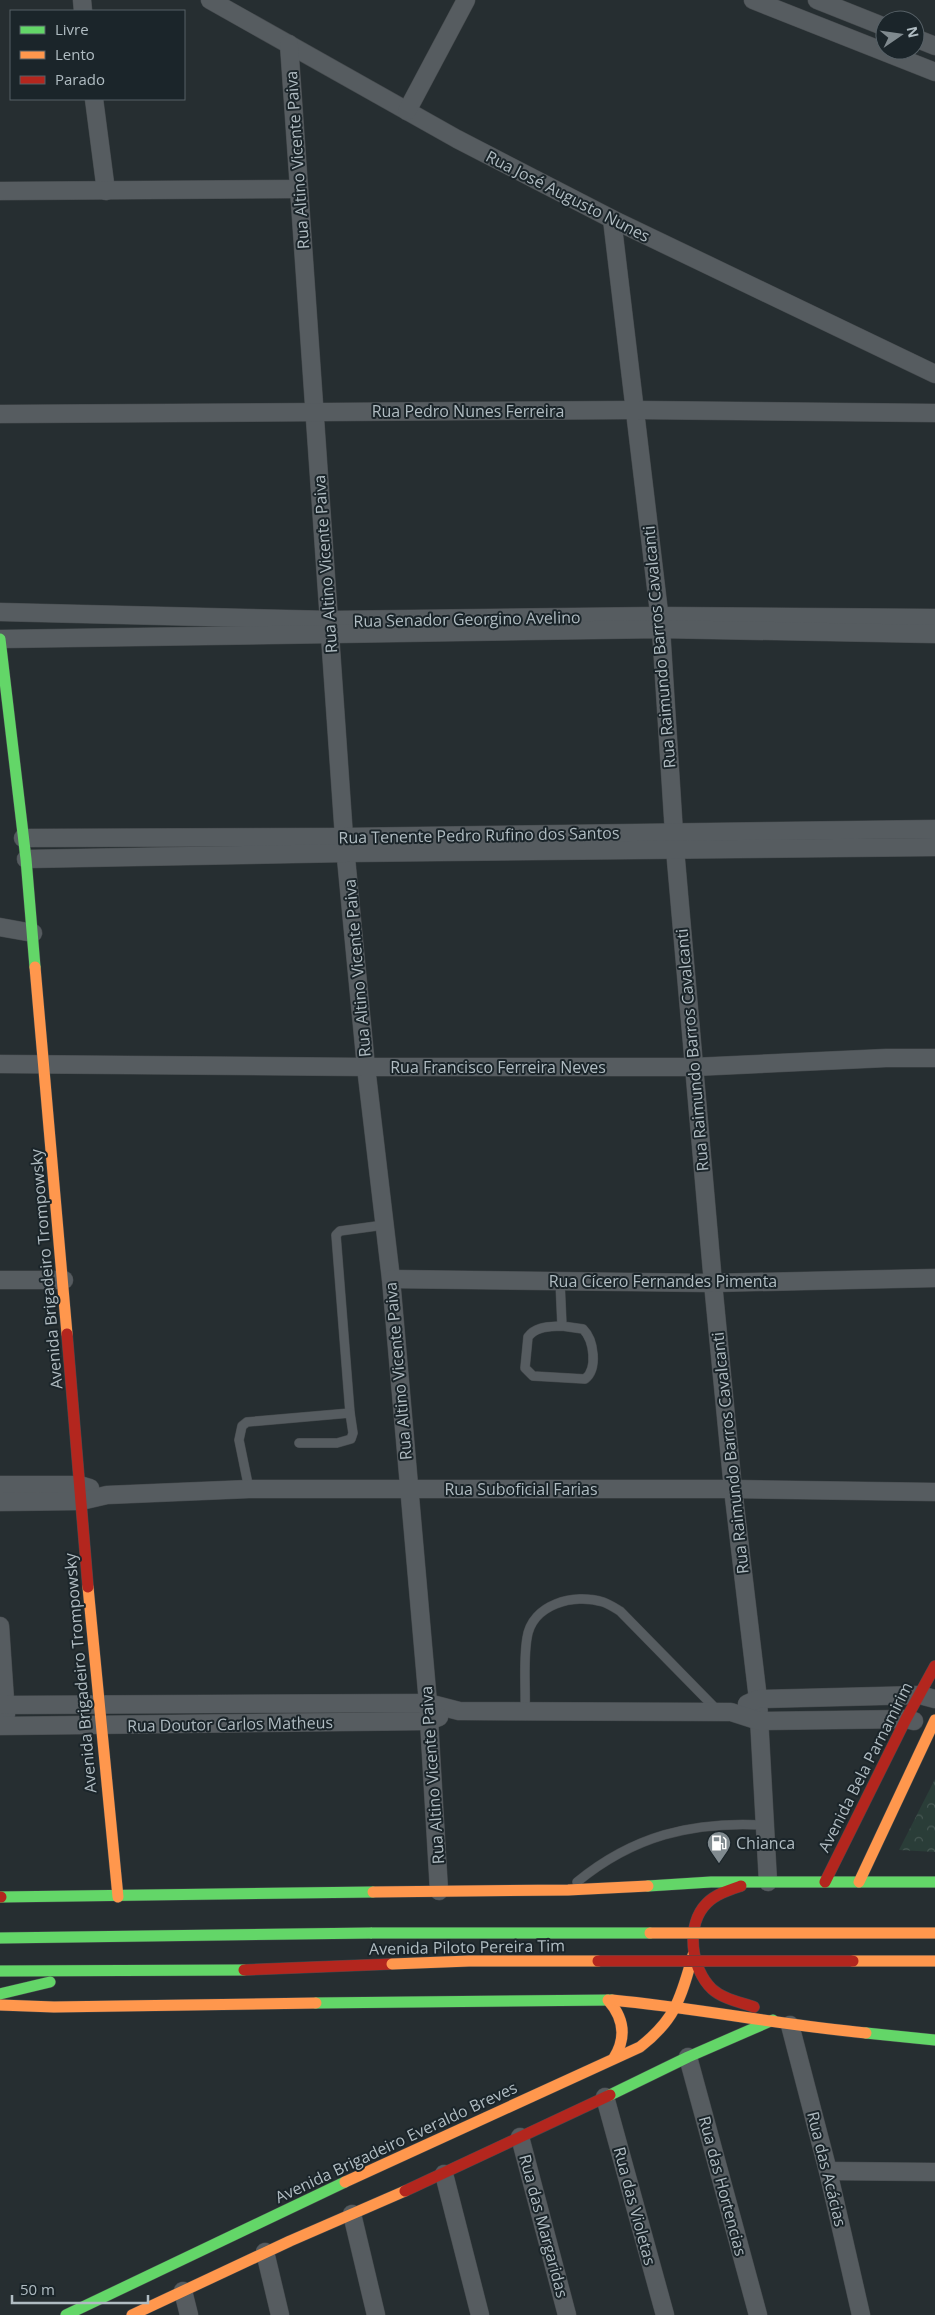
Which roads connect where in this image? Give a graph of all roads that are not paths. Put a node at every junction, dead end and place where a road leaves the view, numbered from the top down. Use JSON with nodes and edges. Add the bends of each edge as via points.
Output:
{"nodes":[{"id":1,"x":210,"y":0,"type":"edge"},
{"id":2,"x":466,"y":0,"type":"edge"},
{"id":3,"x":753,"y":0,"type":"edge"},
{"id":4,"x":817,"y":0,"type":"edge"},
{"id":5,"x":875,"y":23,"type":"edge"},
{"id":6,"x":289,"y":44,"type":"junction"},
{"id":7,"x":935,"y":72,"type":"edge"},
{"id":8,"x":94,"y":100,"type":"edge"},
{"id":9,"x":407,"y":111,"type":"junction"},
{"id":10,"x":299,"y":189,"type":"junction"},
{"id":11,"x":0,"y":191,"type":"edge"},
{"id":12,"x":106,"y":191,"type":"junction"},
{"id":13,"x":612,"y":219,"type":"junction"},
{"id":14,"x":935,"y":374,"type":"edge"},
{"id":15,"x":635,"y":410,"type":"junction"},
{"id":16,"x":314,"y":412,"type":"junction"},
{"id":17,"x":935,"y":413,"type":"edge"},
{"id":18,"x":0,"y":414,"type":"edge"},
{"id":19,"x":0,"y":612,"type":"edge"},
{"id":20,"x":935,"y":618,"type":"edge"},
{"id":21,"x":660,"y":622,"type":"junction"},
{"id":22,"x":330,"y":627,"type":"junction"},
{"id":23,"x":935,"y":634,"type":"edge"},
{"id":24,"x":0,"y":639,"type":"edge"},
{"id":25,"x":935,"y":829,"type":"edge"},
{"id":26,"x":23,"y":838,"type":"junction"},
{"id":27,"x":674,"y":841,"type":"junction"},
{"id":28,"x":345,"y":845,"type":"junction"},
{"id":29,"x":935,"y":846,"type":"edge"},
{"id":30,"x":26,"y":860,"type":"junction"},
{"id":31,"x":0,"y":928,"type":"edge"},
{"id":32,"x":33,"y":932,"type":"junction"},
{"id":33,"x":935,"y":1058,"type":"edge"},
{"id":34,"x":0,"y":1064,"type":"edge"},
{"id":35,"x":45,"y":1064,"type":"junction"},
{"id":36,"x":694,"y":1067,"type":"junction"},
{"id":37,"x":366,"y":1068,"type":"junction"},
{"id":38,"x":384,"y":1225,"type":"junction"},
{"id":39,"x":935,"y":1278,"type":"edge"},
{"id":40,"x":391,"y":1279,"type":"junction"},
{"id":41,"x":0,"y":1280,"type":"edge"},
{"id":42,"x":64,"y":1280,"type":"junction"},
{"id":43,"x":560,"y":1281,"type":"junction"},
{"id":44,"x":712,"y":1283,"type":"junction"},
{"id":45,"x":562,"y":1326,"type":"junction"},
{"id":46,"x":350,"y":1413,"type":"junction"},
{"id":47,"x":299,"y":1443,"type":"dead end"},
{"id":48,"x":0,"y":1485,"type":"edge"},
{"id":49,"x":408,"y":1489,"type":"junction"},
{"id":50,"x":733,"y":1489,"type":"junction"},
{"id":51,"x":249,"y":1490,"type":"junction"},
{"id":52,"x":935,"y":1492,"type":"edge"},
{"id":53,"x":81,"y":1493,"type":"junction"},
{"id":54,"x":0,"y":1502,"type":"edge"},
{"id":55,"x":0,"y":1626,"type":"edge"},
{"id":56,"x":935,"y":1666,"type":"edge"},
{"id":57,"x":927,"y":1697,"type":"edge"},
{"id":58,"x":758,"y":1699,"type":"junction"},
{"id":59,"x":3,"y":1705,"type":"edge"},
{"id":60,"x":99,"y":1705,"type":"junction"},
{"id":61,"x":525,"y":1711,"type":"junction"},
{"id":62,"x":428,"y":1712,"type":"junction"},
{"id":63,"x":726,"y":1712,"type":"junction"},
{"id":64,"x":906,"y":1719,"type":"junction"},
{"id":65,"x":759,"y":1721,"type":"junction"},
{"id":66,"x":934,"y":1722,"type":"edge"},
{"id":67,"x":4,"y":1726,"type":"edge"},
{"id":68,"x":100,"y":1726,"type":"junction"},
{"id":69,"x":764,"y":1825,"type":"junction"},
{"id":70,"x":749,"y":1882,"type":"junction"},
{"id":71,"x":768,"y":1882,"type":"junction"},
{"id":72,"x":825,"y":1882,"type":"junction"},
{"id":73,"x":859,"y":1882,"type":"junction"},
{"id":74,"x":935,"y":1884,"type":"edge"},
{"id":75,"x":568,"y":1890,"type":"junction"},
{"id":76,"x":439,"y":1891,"type":"junction"},
{"id":77,"x":0,"y":1897,"type":"edge"},
{"id":78,"x":118,"y":1897,"type":"junction"},
{"id":79,"x":935,"y":1934,"type":"edge"},
{"id":80,"x":0,"y":1938,"type":"edge"},
{"id":81,"x":694,"y":1955,"type":"junction"},
{"id":82,"x":935,"y":1962,"type":"edge"},
{"id":83,"x":0,"y":1971,"type":"edge"},
{"id":84,"x":90,"y":1973,"type":"junction"},
{"id":85,"x":0,"y":1994,"type":"edge"},
{"id":86,"x":608,"y":2000,"type":"junction"},
{"id":87,"x":0,"y":2005,"type":"edge"},
{"id":88,"x":678,"y":2006,"type":"junction"},
{"id":89,"x":782,"y":2022,"type":"junction"},
{"id":90,"x":924,"y":2027,"type":"dead end"},
{"id":91,"x":885,"y":2035,"type":"junction"},
{"id":92,"x":935,"y":2040,"type":"edge"},
{"id":93,"x":688,"y":2057,"type":"junction"},
{"id":94,"x":614,"y":2058,"type":"junction"},
{"id":95,"x":604,"y":2097,"type":"junction"},
{"id":96,"x":520,"y":2136,"type":"junction"},
{"id":97,"x":828,"y":2171,"type":"junction"},
{"id":98,"x":935,"y":2172,"type":"edge"},
{"id":99,"x":444,"y":2174,"type":"junction"},
{"id":100,"x":352,"y":2214,"type":"junction"},
{"id":101,"x":265,"y":2252,"type":"junction"},
{"id":102,"x":183,"y":2291,"type":"junction"},
{"id":103,"x":66,"y":2315,"type":"edge"},
{"id":104,"x":132,"y":2315,"type":"edge"},
{"id":105,"x":189,"y":2315,"type":"edge"},
{"id":106,"x":280,"y":2315,"type":"edge"},
{"id":107,"x":376,"y":2315,"type":"edge"},
{"id":108,"x":480,"y":2315,"type":"edge"},
{"id":109,"x":567,"y":2315,"type":"edge"},
{"id":110,"x":665,"y":2315,"type":"edge"},
{"id":111,"x":758,"y":2315,"type":"edge"},
{"id":112,"x":861,"y":2315,"type":"edge"}],
"edges":[{"from":1,"to":6,"type":"street","name":"Rua José Augusto Nunes"},
{"from":2,"to":9,"type":"street"},
{"from":3,"to":7,"type":"street"},
{"from":4,"to":5,"type":"street"},
{"from":6,"to":9,"type":"street","name":"Rua José Augusto Nunes"},
{"from":6,"to":10,"type":"street","name":"Rua Altino Vicente Paiva"},
{"from":8,"to":12,"type":"street"},
{"from":9,"to":13,"type":"street","name":"Rua José Augusto Nunes"},
{"from":10,"to":12,"type":"street"},
{"from":10,"to":16,"type":"street","name":"Rua Altino Vicente Paiva"},
{"from":11,"to":12,"type":"street"},
{"from":13,"to":14,"type":"street","name":"Rua José Augusto Nunes"},
{"from":13,"to":15,"type":"street","name":"Rua Raimundo Barros Cavalcanti"},
{"from":15,"to":16,"type":"street","name":"Rua Pedro Nunes Ferreira"},
{"from":15,"to":17,"type":"street","name":"Rua Pedro Nunes Ferreira"},
{"from":15,"to":21,"type":"street","name":"Rua Raimundo Barros Cavalcanti"},
{"from":16,"to":18,"type":"street","name":"Rua Pedro Nunes Ferreira"},
{"from":16,"to":22,"type":"street","name":"Rua Altino Vicente Paiva"},
{"from":19,"to":22,"type":"street","name":"Rua Senador Georgino Avelino"},
{"from":20,"to":21,"type":"street","name":"Rua Senador Georgino Avelino"},
{"from":21,"to":22,"type":"street","name":"Rua Senador Georgino Avelino"},
{"from":21,"to":23,"type":"street","name":"Rua Senador Georgino Avelino"},
{"from":21,"to":27,"type":"street","name":"Rua Raimundo Barros Cavalcanti"},
{"from":22,"to":24,"type":"street","name":"Rua Senador Georgino Avelino"},
{"from":22,"to":28,"type":"street","name":"Rua Altino Vicente Paiva"},
{"from":24,"to":26,"type":"main road","name":"Avenida Brigadeiro Trompowsky"},
{"from":25,"to":27,"type":"street","name":"Rua Tenente Pedro Rufino dos Santos"},
{"from":26,"to":28,"type":"street","name":"Rua Tenente Pedro Rufino dos Santos"},
{"from":26,"to":30,"type":"main road","name":"Avenida Brigadeiro Trompowsky"},
{"from":27,"to":28,"type":"street","name":"Rua Tenente Pedro Rufino dos Santos"},
{"from":27,"to":29,"type":"street","name":"Rua Tenente Pedro Rufino dos Santos"},
{"from":27,"to":36,"type":"street","name":"Rua Raimundo Barros Cavalcanti"},
{"from":28,"to":30,"type":"street","name":"Rua Tenente Pedro Rufino dos Santos"},
{"from":28,"to":37,"type":"street","name":"Rua Altino Vicente Paiva"},
{"from":30,"to":32,"type":"main road","name":"Avenida Brigadeiro Trompowsky"},
{"from":31,"to":32,"type":"street"},
{"from":32,"to":35,"type":"main road","name":"Avenida Brigadeiro Trompowsky"},
{"from":33,"to":36,"type":"street","name":"Rua Francisco Ferreira Neves"},
{"from":34,"to":35,"type":"street","name":"Rua Francisco Ferreira Neves"},
{"from":35,"to":37,"type":"street","name":"Rua Francisco Ferreira Neves"},
{"from":35,"to":42,"type":"main road","name":"Avenida Brigadeiro Trompowsky"},
{"from":36,"to":37,"type":"street","name":"Rua Francisco Ferreira Neves"},
{"from":36,"to":44,"type":"street","name":"Rua Raimundo Barros Cavalcanti"},
{"from":37,"to":38,"type":"street","name":"Rua Altino Vicente Paiva"},
{"from":38,"to":40,"type":"street","name":"Rua Altino Vicente Paiva"},
{"from":38,"to":46,"type":"lane","via":[[340,1231],[336,1235]]},
{"from":39,"to":44,"type":"street","name":"Rua Cícero Fernandes Pimenta"},
{"from":40,"to":43,"type":"street","name":"Rua Cícero Fernandes Pimenta"},
{"from":40,"to":49,"type":"street","name":"Rua Altino Vicente Paiva"},
{"from":41,"to":42,"type":"street"},
{"from":42,"to":53,"type":"main road","name":"Avenida Brigadeiro Trompowsky"},
{"from":43,"to":44,"type":"street","name":"Rua Cícero Fernandes Pimenta"},
{"from":43,"to":45,"type":"lane"},
{"from":44,"to":50,"type":"street","name":"Rua Raimundo Barros Cavalcanti"},
{"from":45,"to":45,"type":"lane","via":[[542,1327],[528,1337],[525,1368],[533,1376],[585,1379],[591,1372],[590,1338],[584,1329]]},
{"from":46,"to":47,"type":"lane","via":[[351,1439],[337,1443]]},
{"from":46,"to":51,"type":"lane","via":[[247,1422],[242,1426],[239,1440]]},
{"from":48,"to":53,"type":"street","name":"Rua Suboficial Farias"},
{"from":49,"to":50,"type":"street","name":"Rua Suboficial Farias"},
{"from":49,"to":51,"type":"street","name":"Rua Suboficial Farias"},
{"from":49,"to":62,"type":"street","name":"Rua Altino Vicente Paiva"},
{"from":50,"to":52,"type":"street","name":"Rua Suboficial Farias"},
{"from":50,"to":58,"type":"street","name":"Rua Raimundo Barros Cavalcanti"},
{"from":51,"to":53,"type":"street","name":"Rua Suboficial Farias"},
{"from":53,"to":54,"type":"street","name":"Rua Suboficial Farias"},
{"from":53,"to":60,"type":"main road","name":"Avenida Brigadeiro Trompowsky"},
{"from":55,"to":59,"type":"street"},
{"from":56,"to":57,"type":"main road","name":"Avenida Bela Parnamirim"},
{"from":57,"to":58,"type":"street","name":"Rua Doutor Carlos Matheus"},
{"from":57,"to":64,"type":"main road","name":"Avenida Bela Parnamirim"},
{"from":58,"to":63,"type":"street","name":"Rua Doutor Carlos Matheus"},
{"from":58,"to":65,"type":"street","name":"Rua Raimundo Barros Cavalcanti"},
{"from":59,"to":60,"type":"street","name":"Rua Doutor Carlos Matheus"},
{"from":59,"to":67,"type":"street"},
{"from":60,"to":62,"type":"street","name":"Rua Doutor Carlos Matheus"},
{"from":60,"to":68,"type":"main road","name":"Avenida Brigadeiro Trompowsky"},
{"from":61,"to":62,"type":"street","name":"Rua Doutor Carlos Matheus"},
{"from":61,"to":63,"type":"street","name":"Rua Doutor Carlos Matheus"},
{"from":61,"to":63,"type":"lane","via":[[526,1638],[531,1624],[554,1604],[586,1599],[604,1602],[620,1611]]},
{"from":62,"to":68,"type":"street","name":"Rua Doutor Carlos Matheus"},
{"from":62,"to":76,"type":"street","name":"Rua Altino Vicente Paiva"},
{"from":63,"to":65,"type":"street","name":"Rua Doutor Carlos Matheus"},
{"from":64,"to":65,"type":"street","name":"Rua Doutor Carlos Matheus"},
{"from":64,"to":66,"type":"street","name":"Rua Doutor Carlos Matheus"},
{"from":64,"to":72,"type":"main road","name":"Avenida Bela Parnamirim"},
{"from":65,"to":69,"type":"street","name":"Rua Raimundo Barros Cavalcanti"},
{"from":66,"to":73,"type":"main road"},
{"from":67,"to":68,"type":"street","name":"Rua Doutor Carlos Matheus"},
{"from":68,"to":78,"type":"main road","name":"Avenida Brigadeiro Trompowsky"},
{"from":69,"to":71,"type":"street","name":"Rua Raimundo Barros Cavalcanti"},
{"from":69,"to":75,"type":"lane","via":[[734,1823],[674,1831],[617,1854]]},
{"from":70,"to":71,"type":"main road"},
{"from":70,"to":75,"type":"main road"},
{"from":70,"to":81,"type":"main road","via":[[717,1895],[702,1908],[695,1923]]},
{"from":71,"to":72,"type":"main road"},
{"from":72,"to":73,"type":"main road"},
{"from":73,"to":74,"type":"main road"},
{"from":75,"to":76,"type":"main road"},
{"from":76,"to":78,"type":"main road"},
{"from":77,"to":78,"type":"main road"},
{"from":79,"to":80,"type":"main road","name":"Avenida Piloto Pereira Tim","bridge":true,"via":[[372,1933]]},
{"from":81,"to":88,"type":"main road","name":"Avenida Brigadeiro Everaldo Breves"},
{"from":81,"to":89,"type":"main road","via":[[711,1988]]},
{"from":82,"to":84,"type":"main road","name":"Avenida Piloto Pereira Tim","bridge":true,"via":[[469,1961],[215,1972]]},
{"from":83,"to":84,"type":"main road","name":"Avenida Piloto Pereira Tim"},
{"from":84,"to":85,"type":"main road"},
{"from":86,"to":87,"type":"main road","via":[[244,2006]]},
{"from":86,"to":88,"type":"main road"},
{"from":86,"to":94,"type":"main road","via":[[620,2014],[624,2032],[623,2042]]},
{"from":88,"to":89,"type":"main road"},
{"from":88,"to":94,"type":"main road","name":"Avenida Brigadeiro Everaldo Breves","via":[[660,2032],[640,2047]]},
{"from":89,"to":91,"type":"main road"},
{"from":89,"to":93,"type":"main road"},
{"from":89,"to":97,"type":"street","name":"Rua das Acácias"},
{"from":90,"to":91,"type":"main road"},
{"from":91,"to":92,"type":"main road"},
{"from":93,"to":95,"type":"main road"},
{"from":93,"to":111,"type":"street","name":"Rua das Hortencias"},
{"from":94,"to":103,"type":"main road","name":"Avenida Brigadeiro Everaldo Breves"},
{"from":95,"to":96,"type":"main road"},
{"from":95,"to":110,"type":"street","name":"Rua das Violetas"},
{"from":96,"to":99,"type":"main road"},
{"from":96,"to":109,"type":"street","name":"Rua das Margaridas"},
{"from":97,"to":98,"type":"street"},
{"from":97,"to":112,"type":"street","name":"Rua das Acácias"},
{"from":99,"to":100,"type":"main road"},
{"from":99,"to":108,"type":"street"},
{"from":100,"to":101,"type":"main road"},
{"from":100,"to":107,"type":"street"},
{"from":101,"to":102,"type":"main road"},
{"from":101,"to":106,"type":"street"},
{"from":102,"to":104,"type":"main road"},
{"from":102,"to":105,"type":"street"}]}
